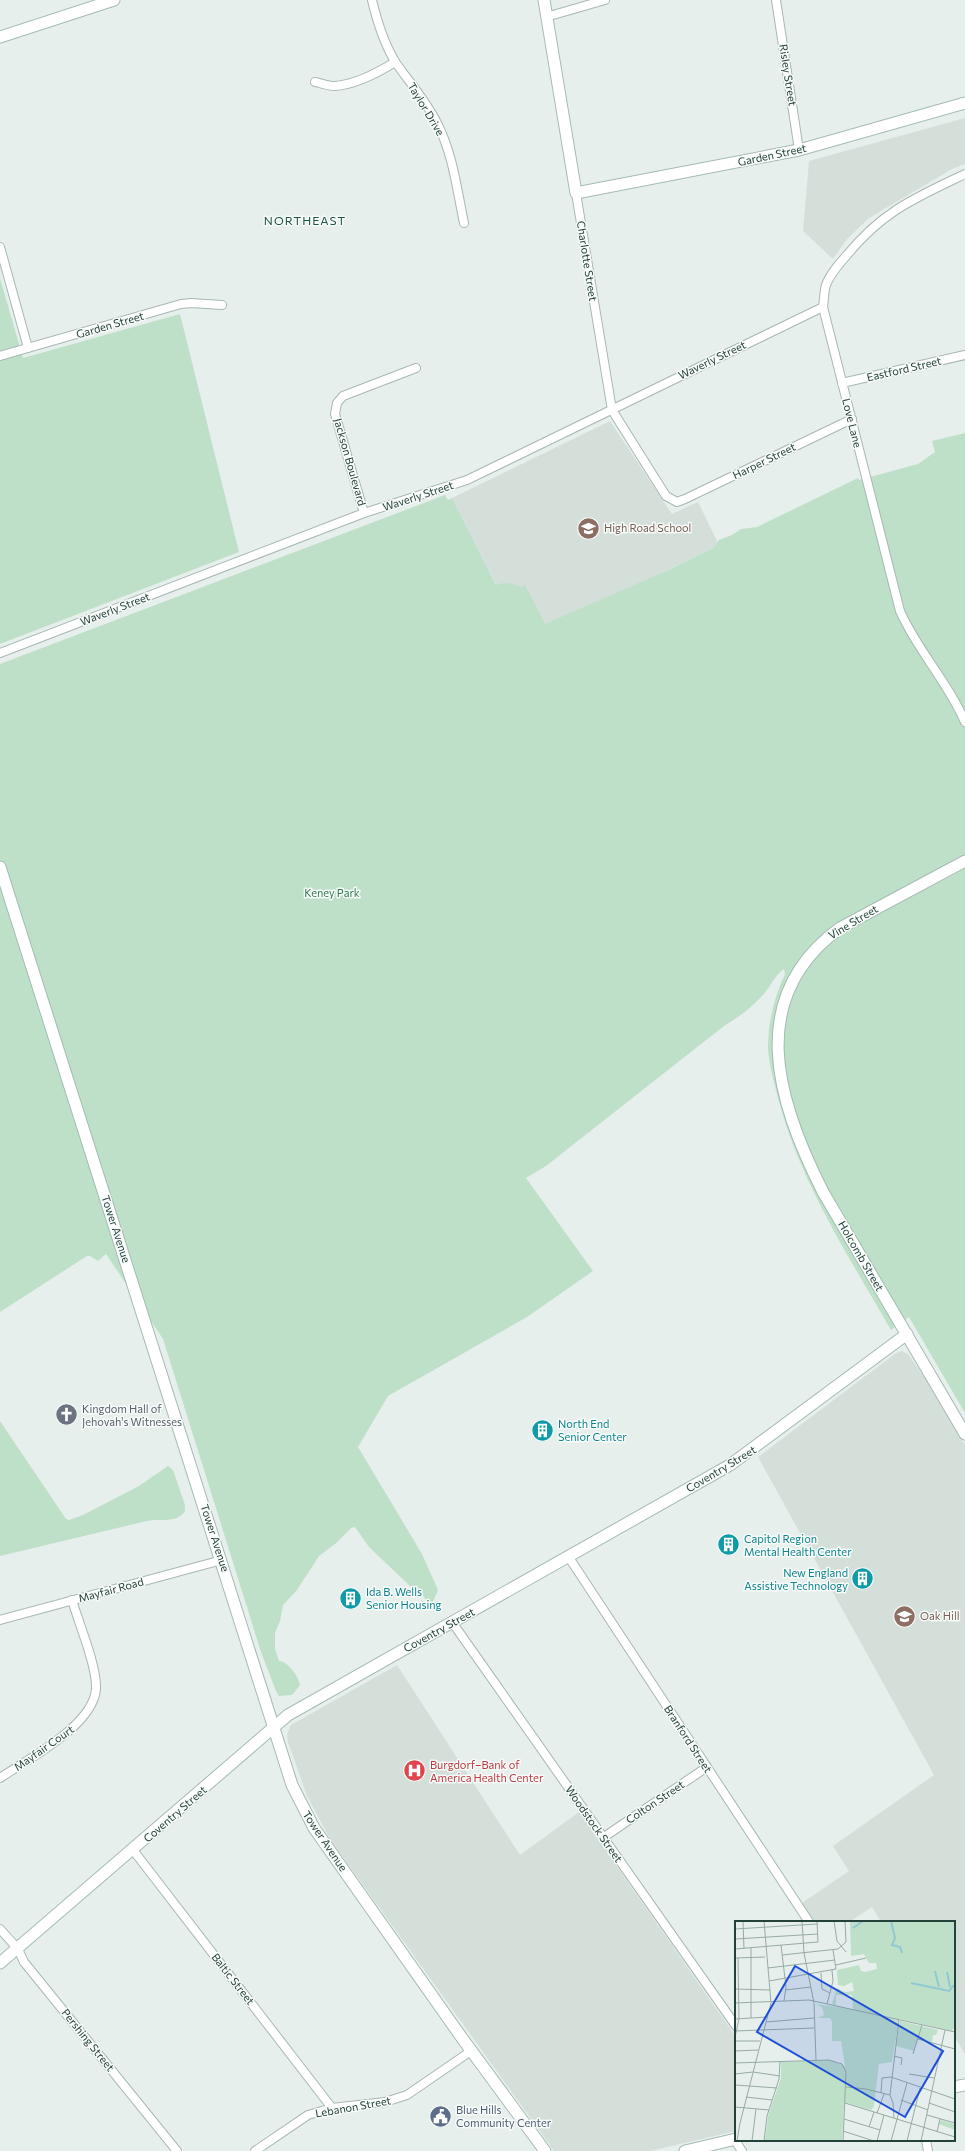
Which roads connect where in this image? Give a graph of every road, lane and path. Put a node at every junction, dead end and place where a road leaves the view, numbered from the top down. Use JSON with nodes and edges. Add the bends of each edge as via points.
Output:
{"nodes":[{"id":1,"x":114,"y":0,"type":"edge"},
{"id":2,"x":372,"y":0,"type":"edge"},
{"id":3,"x":544,"y":0,"type":"edge"},
{"id":4,"x":605,"y":0,"type":"edge"},
{"id":5,"x":776,"y":0,"type":"edge"},
{"id":6,"x":546,"y":17,"type":"junction"},
{"id":7,"x":0,"y":37,"type":"edge"},
{"id":8,"x":395,"y":62,"type":"junction"},
{"id":9,"x":316,"y":82,"type":"dead end"},
{"id":10,"x":965,"y":103,"type":"edge"},
{"id":11,"x":799,"y":150,"type":"junction"},
{"id":12,"x":965,"y":174,"type":"edge"},
{"id":13,"x":576,"y":193,"type":"junction"},
{"id":14,"x":464,"y":224,"type":"dead end"},
{"id":15,"x":0,"y":247,"type":"edge"},
{"id":16,"x":222,"y":305,"type":"dead end"},
{"id":17,"x":823,"y":307,"type":"junction"},
{"id":18,"x":28,"y":348,"type":"junction"},
{"id":19,"x":965,"y":355,"type":"edge"},
{"id":20,"x":0,"y":356,"type":"edge"},
{"id":21,"x":416,"y":368,"type":"dead end"},
{"id":22,"x":842,"y":383,"type":"junction"},
{"id":23,"x":612,"y":410,"type":"junction"},
{"id":24,"x":852,"y":419,"type":"junction"},
{"id":25,"x":677,"y":502,"type":"joint"},
{"id":26,"x":364,"y":513,"type":"junction"},
{"id":27,"x":0,"y":653,"type":"edge"},
{"id":28,"x":965,"y":722,"type":"edge"},
{"id":29,"x":965,"y":861,"type":"edge"},
{"id":30,"x":0,"y":867,"type":"edge"},
{"id":31,"x":780,"y":1068,"type":"joint"},
{"id":32,"x":907,"y":1334,"type":"junction"},
{"id":33,"x":965,"y":1434,"type":"edge"},
{"id":34,"x":568,"y":1556,"type":"junction"},
{"id":35,"x":222,"y":1560,"type":"junction"},
{"id":36,"x":72,"y":1600,"type":"junction"},
{"id":37,"x":0,"y":1620,"type":"edge"},
{"id":38,"x":452,"y":1622,"type":"junction"},
{"id":39,"x":273,"y":1727,"type":"junction"},
{"id":40,"x":707,"y":1767,"type":"junction"},
{"id":41,"x":0,"y":1778,"type":"edge"},
{"id":42,"x":604,"y":1837,"type":"junction"},
{"id":43,"x":133,"y":1850,"type":"junction"},
{"id":44,"x":808,"y":1921,"type":"edge"},
{"id":45,"x":0,"y":1929,"type":"edge"},
{"id":46,"x":18,"y":1948,"type":"junction"},
{"id":47,"x":0,"y":1963,"type":"edge"},
{"id":48,"x":735,"y":2025,"type":"edge"},
{"id":49,"x":471,"y":2051,"type":"junction"},
{"id":50,"x":965,"y":2085,"type":"edge"},
{"id":51,"x":955,"y":2087,"type":"edge"},
{"id":52,"x":332,"y":2108,"type":"junction"},
{"id":53,"x":735,"y":2139,"type":"edge"},
{"id":54,"x":736,"y":2141,"type":"edge"},
{"id":55,"x":926,"y":2141,"type":"edge"},
{"id":56,"x":177,"y":2151,"type":"edge"},
{"id":57,"x":255,"y":2151,"type":"edge"},
{"id":58,"x":545,"y":2151,"type":"edge"},
{"id":59,"x":685,"y":2151,"type":"edge"},
{"id":60,"x":742,"y":2151,"type":"edge"},
{"id":61,"x":928,"y":2151,"type":"edge"}],
"edges":[{"from":1,"to":7,"type":"street"},
{"from":2,"to":8,"type":"street","name":"Taylor Drive","via":[[378,22]]},
{"from":3,"to":6,"type":"street","name":"Charlotte Street"},
{"from":4,"to":6,"type":"street"},
{"from":5,"to":11,"type":"street","name":"Risley Street"},
{"from":6,"to":13,"type":"street","name":"Charlotte Street"},
{"from":8,"to":9,"type":"street","via":[[383,70],[346,84],[333,86]]},
{"from":8,"to":14,"type":"street","name":"Taylor Drive","via":[[420,94],[443,135]]},
{"from":10,"to":11,"type":"street","name":"Garden Street"},
{"from":11,"to":13,"type":"street","name":"Garden Street"},
{"from":12,"to":17,"type":"street","name":"Love Lane","via":[[911,199],[887,215],[859,240],[836,267],[826,285]]},
{"from":13,"to":23,"type":"street","name":"Charlotte Street"},
{"from":15,"to":18,"type":"street"},
{"from":16,"to":18,"type":"street","name":"Garden Street","via":[[181,304]]},
{"from":17,"to":22,"type":"street","name":"Love Lane"},
{"from":17,"to":23,"type":"street","name":"Waverly Street"},
{"from":18,"to":20,"type":"street","name":"Garden Street"},
{"from":19,"to":22,"type":"street","name":"Eastford Street"},
{"from":21,"to":26,"type":"street","name":"Jackson Boulevard","via":[[343,396],[337,403],[335,414]]},
{"from":22,"to":24,"type":"street","name":"Love Lane"},
{"from":23,"to":25,"type":"street","name":"Charlotte Street","via":[[666,496]]},
{"from":23,"to":26,"type":"street","name":"Waverly Street","via":[[467,480]]},
{"from":24,"to":25,"type":"street","name":"Harper Street"},
{"from":24,"to":28,"type":"street","name":"Love Lane","via":[[900,611],[909,633],[959,707]]},
{"from":26,"to":27,"type":"street","name":"Waverly Street"},
{"from":29,"to":31,"type":"street","name":"Vine Street","via":[[840,928],[822,941],[805,960],[791,982],[780,1015]]},
{"from":30,"to":35,"type":"street","name":"Tower Avenue"},
{"from":31,"to":32,"type":"street","name":"Holcomb Street","via":[[790,1111],[823,1192]]},
{"from":32,"to":33,"type":"street","name":"Holcomb Street"},
{"from":32,"to":34,"type":"street","name":"Coventry Street","via":[[744,1456]]},
{"from":34,"to":38,"type":"street","name":"Coventry Street"},
{"from":34,"to":40,"type":"street","name":"Branford Street"},
{"from":35,"to":36,"type":"street","name":"Mayfair Road"},
{"from":35,"to":39,"type":"street","name":"Tower Avenue"},
{"from":36,"to":37,"type":"street","name":"Mayfair Road"},
{"from":36,"to":41,"type":"street","name":"Mayfair Court","via":[[94,1673],[94,1697],[79,1722]]},
{"from":38,"to":39,"type":"street","name":"Coventry Street","via":[[298,1709]]},
{"from":38,"to":42,"type":"street","name":"Woodstock Street"},
{"from":39,"to":43,"type":"street","name":"Coventry Street"},
{"from":39,"to":49,"type":"street","name":"Tower Avenue","via":[[292,1785],[314,1828]]},
{"from":40,"to":42,"type":"street","name":"Colton Street"},
{"from":40,"to":44,"type":"street","name":"Branford Street"},
{"from":42,"to":48,"type":"street","name":"Woodstock Street"},
{"from":43,"to":46,"type":"street","name":"Coventry Street"},
{"from":43,"to":52,"type":"street","name":"Baltic Street"},
{"from":45,"to":46,"type":"street","name":"Pershing Street"},
{"from":46,"to":47,"type":"street","name":"Coventry Street"},
{"from":46,"to":56,"type":"street","name":"Pershing Street","via":[[24,1962]]},
{"from":49,"to":52,"type":"street","name":"Lebanon Street","via":[[407,2095],[385,2102]]},
{"from":49,"to":58,"type":"street","name":"Tower Avenue"},
{"from":50,"to":51,"type":"street"},
{"from":52,"to":57,"type":"street","name":"Lebanon Street","via":[[308,2115]]},
{"from":53,"to":59,"type":"street"},
{"from":54,"to":60,"type":"street"},
{"from":55,"to":61,"type":"street"}]}
